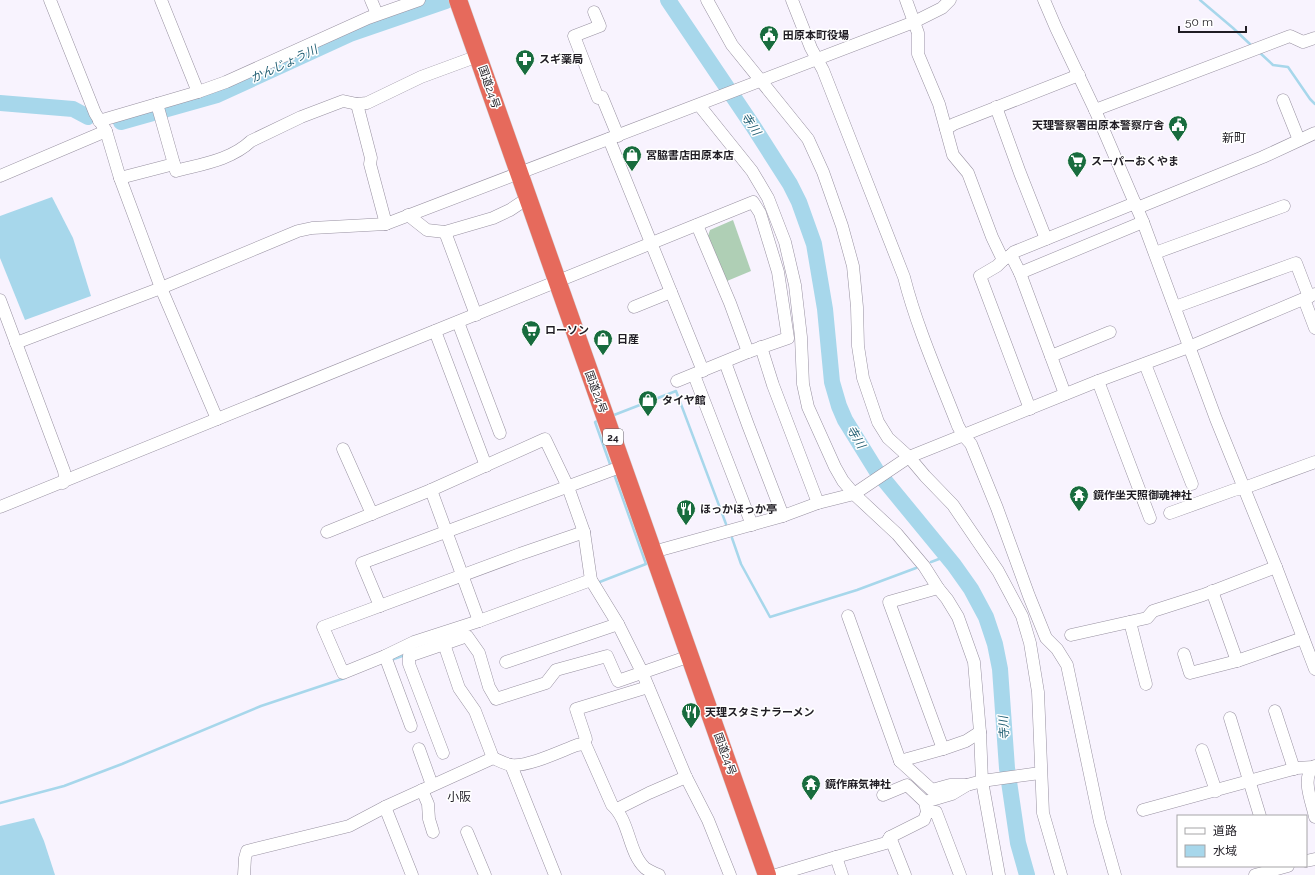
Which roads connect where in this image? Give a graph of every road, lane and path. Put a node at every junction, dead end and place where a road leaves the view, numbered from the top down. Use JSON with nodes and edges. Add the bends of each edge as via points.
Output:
{"nodes":[{"id":1,"x":50,"y":0,"type":"edge"},
{"id":2,"x":161,"y":0,"type":"edge"},
{"id":3,"x":371,"y":0,"type":"edge"},
{"id":4,"x":419,"y":0,"type":"edge"},
{"id":5,"x":458,"y":0,"type":"edge"},
{"id":6,"x":707,"y":0,"type":"edge"},
{"id":7,"x":792,"y":0,"type":"edge"},
{"id":8,"x":906,"y":0,"type":"edge"},
{"id":9,"x":950,"y":0,"type":"edge"},
{"id":10,"x":1044,"y":0,"type":"edge"},
{"id":11,"x":594,"y":12,"type":"dead end"},
{"id":12,"x":377,"y":14,"type":"junction"},
{"id":13,"x":914,"y":22,"type":"junction"},
{"id":14,"x":1315,"y":38,"type":"edge"},
{"id":15,"x":478,"y":56,"type":"junction"},
{"id":16,"x":818,"y":59,"type":"junction"},
{"id":17,"x":1079,"y":75,"type":"junction"},
{"id":18,"x":760,"y":82,"type":"junction"},
{"id":19,"x":198,"y":92,"type":"junction"},
{"id":20,"x":1283,"y":100,"type":"dead end"},
{"id":21,"x":357,"y":104,"type":"junction"},
{"id":22,"x":700,"y":104,"type":"junction"},
{"id":23,"x":996,"y":107,"type":"junction"},
{"id":24,"x":159,"y":109,"type":"junction"},
{"id":25,"x":1095,"y":110,"type":"junction"},
{"id":26,"x":99,"y":120,"type":"junction"},
{"id":27,"x":946,"y":129,"type":"junction"},
{"id":28,"x":106,"y":131,"type":"junction"},
{"id":29,"x":1315,"y":133,"type":"edge"},
{"id":30,"x":614,"y":138,"type":"junction"},
{"id":31,"x":1299,"y":140,"type":"junction"},
{"id":32,"x":174,"y":164,"type":"junction"},
{"id":33,"x":519,"y":172,"type":"junction"},
{"id":34,"x":0,"y":176,"type":"edge"},
{"id":35,"x":120,"y":178,"type":"junction"},
{"id":36,"x":528,"y":198,"type":"junction"},
{"id":37,"x":1136,"y":206,"type":"junction"},
{"id":38,"x":1284,"y":206,"type":"dead end"},
{"id":39,"x":408,"y":215,"type":"junction"},
{"id":40,"x":1143,"y":222,"type":"junction"},
{"id":41,"x":386,"y":224,"type":"junction"},
{"id":42,"x":697,"y":225,"type":"junction"},
{"id":43,"x":445,"y":232,"type":"junction"},
{"id":44,"x":1046,"y":239,"type":"junction"},
{"id":45,"x":651,"y":244,"type":"junction"},
{"id":46,"x":1155,"y":253,"type":"junction"},
{"id":47,"x":1007,"y":258,"type":"junction"},
{"id":48,"x":1020,"y":273,"type":"junction"},
{"id":49,"x":558,"y":282,"type":"junction"},
{"id":50,"x":161,"y":288,"type":"junction"},
{"id":51,"x":671,"y":292,"type":"junction"},
{"id":52,"x":1309,"y":297,"type":"edge"},
{"id":53,"x":0,"y":300,"type":"edge"},
{"id":54,"x":634,"y":307,"type":"dead end"},
{"id":55,"x":1175,"y":307,"type":"junction"},
{"id":56,"x":476,"y":315,"type":"junction"},
{"id":57,"x":458,"y":322,"type":"junction"},
{"id":58,"x":1315,"y":328,"type":"edge"},
{"id":59,"x":435,"y":331,"type":"junction"},
{"id":60,"x":1110,"y":332,"type":"dead end"},
{"id":61,"x":16,"y":342,"type":"junction"},
{"id":62,"x":761,"y":347,"type":"junction"},
{"id":63,"x":1189,"y":347,"type":"junction"},
{"id":64,"x":748,"y":352,"type":"junction"},
{"id":65,"x":1051,"y":356,"type":"junction"},
{"id":66,"x":725,"y":362,"type":"junction"},
{"id":67,"x":1145,"y":364,"type":"junction"},
{"id":68,"x":698,"y":373,"type":"junction"},
{"id":69,"x":677,"y":381,"type":"dead end"},
{"id":70,"x":1098,"y":381,"type":"junction"},
{"id":71,"x":1065,"y":394,"type":"junction"},
{"id":72,"x":1030,"y":409,"type":"junction"},
{"id":73,"x":217,"y":419,"type":"junction"},
{"id":74,"x":500,"y":433,"type":"dead end"},
{"id":75,"x":963,"y":435,"type":"junction"},
{"id":76,"x":343,"y":449,"type":"dead end"},
{"id":77,"x":907,"y":458,"type":"junction"},
{"id":78,"x":1314,"y":465,"type":"edge"},
{"id":79,"x":486,"y":466,"type":"junction"},
{"id":80,"x":623,"y":466,"type":"junction"},
{"id":81,"x":63,"y":482,"type":"junction"},
{"id":82,"x":1192,"y":484,"type":"dead end"},
{"id":83,"x":568,"y":488,"type":"junction"},
{"id":84,"x":1244,"y":488,"type":"junction"},
{"id":85,"x":431,"y":490,"type":"junction"},
{"id":86,"x":857,"y":493,"type":"junction"},
{"id":87,"x":818,"y":503,"type":"junction"},
{"id":88,"x":0,"y":507,"type":"edge"},
{"id":89,"x":1170,"y":513,"type":"dead end"},
{"id":90,"x":372,"y":514,"type":"junction"},
{"id":91,"x":783,"y":516,"type":"junction"},
{"id":92,"x":1150,"y":518,"type":"dead end"},
{"id":93,"x":752,"y":525,"type":"junction"},
{"id":94,"x":327,"y":532,"type":"dead end"},
{"id":95,"x":446,"y":532,"type":"junction"},
{"id":96,"x":584,"y":532,"type":"junction"},
{"id":97,"x":653,"y":552,"type":"junction"},
{"id":98,"x":1276,"y":567,"type":"junction"},
{"id":99,"x":462,"y":576,"type":"junction"},
{"id":100,"x":591,"y":580,"type":"junction"},
{"id":101,"x":938,"y":588,"type":"junction"},
{"id":102,"x":1212,"y":591,"type":"junction"},
{"id":103,"x":380,"y":606,"type":"junction"},
{"id":104,"x":848,"y":616,"type":"dead end"},
{"id":105,"x":479,"y":621,"type":"junction"},
{"id":106,"x":1130,"y":622,"type":"junction"},
{"id":107,"x":618,"y":624,"type":"junction"},
{"id":108,"x":1071,"y":635,"type":"dead end"},
{"id":109,"x":1303,"y":638,"type":"junction"},
{"id":110,"x":444,"y":644,"type":"junction"},
{"id":111,"x":1184,"y":654,"type":"dead end"},
{"id":112,"x":385,"y":656,"type":"junction"},
{"id":113,"x":690,"y":656,"type":"junction"},
{"id":114,"x":1236,"y":661,"type":"junction"},
{"id":115,"x":506,"y":662,"type":"dead end"},
{"id":116,"x":1315,"y":669,"type":"edge"},
{"id":117,"x":642,"y":672,"type":"junction"},
{"id":118,"x":1146,"y":684,"type":"dead end"},
{"id":119,"x":648,"y":687,"type":"junction"},
{"id":120,"x":1275,"y":711,"type":"dead end"},
{"id":121,"x":1230,"y":718,"type":"dead end"},
{"id":122,"x":411,"y":726,"type":"dead end"},
{"id":123,"x":980,"y":732,"type":"junction"},
{"id":124,"x":583,"y":744,"type":"junction"},
{"id":125,"x":419,"y":749,"type":"dead end"},
{"id":126,"x":943,"y":749,"type":"junction"},
{"id":127,"x":1202,"y":750,"type":"dead end"},
{"id":128,"x":443,"y":753,"type":"dead end"},
{"id":129,"x":493,"y":758,"type":"junction"},
{"id":130,"x":900,"y":761,"type":"junction"},
{"id":131,"x":511,"y":765,"type":"junction"},
{"id":132,"x":1314,"y":766,"type":"edge"},
{"id":133,"x":1294,"y":769,"type":"junction"},
{"id":134,"x":1039,"y":773,"type":"junction"},
{"id":135,"x":686,"y":777,"type":"junction"},
{"id":136,"x":984,"y":780,"type":"junction"},
{"id":137,"x":1250,"y":781,"type":"junction"},
{"id":138,"x":967,"y":785,"type":"junction"},
{"id":139,"x":427,"y":788,"type":"junction"},
{"id":140,"x":1216,"y":791,"type":"junction"},
{"id":141,"x":883,"y":795,"type":"dead end"},
{"id":142,"x":385,"y":807,"type":"junction"},
{"id":143,"x":926,"y":807,"type":"junction"},
{"id":144,"x":617,"y":809,"type":"junction"},
{"id":145,"x":1143,"y":810,"type":"dead end"},
{"id":146,"x":1260,"y":815,"type":"edge"},
{"id":147,"x":1315,"y":817,"type":"edge"},
{"id":148,"x":433,"y":832,"type":"dead end"},
{"id":149,"x":467,"y":832,"type":"dead end"},
{"id":150,"x":890,"y":837,"type":"junction"},
{"id":151,"x":836,"y":857,"type":"junction"},
{"id":152,"x":1284,"y":867,"type":"edge"},
{"id":153,"x":649,"y":874,"type":"edge"},
{"id":154,"x":244,"y":875,"type":"edge"},
{"id":155,"x":412,"y":875,"type":"edge"},
{"id":156,"x":485,"y":875,"type":"edge"},
{"id":157,"x":555,"y":875,"type":"edge"},
{"id":158,"x":730,"y":875,"type":"edge"},
{"id":159,"x":767,"y":875,"type":"edge"},
{"id":160,"x":776,"y":875,"type":"edge"},
{"id":161,"x":842,"y":875,"type":"edge"},
{"id":162,"x":905,"y":875,"type":"edge"},
{"id":163,"x":960,"y":875,"type":"edge"},
{"id":164,"x":998,"y":875,"type":"edge"},
{"id":165,"x":1061,"y":875,"type":"edge"},
{"id":166,"x":1115,"y":875,"type":"edge"},
{"id":167,"x":1255,"y":875,"type":"edge"}],
"edges":[{"from":1,"to":26,"type":"street"},
{"from":2,"to":19,"type":"street"},
{"from":3,"to":12,"type":"street"},
{"from":4,"to":12,"type":"street"},
{"from":5,"to":15,"type":"highway","name":"国道24号","number":"24"},
{"from":6,"to":18,"type":"street","via":[[732,45]]},
{"from":7,"to":16,"type":"street"},
{"from":8,"to":13,"type":"street"},
{"from":9,"to":13,"type":"street","via":[[942,8]]},
{"from":10,"to":17,"type":"street"},
{"from":11,"to":30,"type":"street","via":[[600,26],[574,36],[598,98],[602,96]]},
{"from":12,"to":19,"type":"street","via":[[226,82]]},
{"from":13,"to":16,"type":"street"},
{"from":13,"to":27,"type":"street","via":[[918,33],[918,54]]},
{"from":14,"to":25,"type":"street","via":[[1303,42],[1290,36]]},
{"from":15,"to":21,"type":"street","via":[[421,77],[367,103]]},
{"from":15,"to":33,"type":"highway","name":"国道24号","number":"24"},
{"from":16,"to":18,"type":"street"},
{"from":16,"to":75,"type":"street","via":[[904,277],[924,341]]},
{"from":17,"to":23,"type":"street"},
{"from":17,"to":25,"type":"street"},
{"from":18,"to":22,"type":"street"},
{"from":18,"to":77,"type":"street","via":[[808,138],[823,172],[853,266],[858,346],[863,378],[878,422],[888,438]]},
{"from":19,"to":24,"type":"street"},
{"from":20,"to":31,"type":"street"},
{"from":21,"to":32,"type":"street","via":[[343,102],[308,115],[251,141],[224,158],[176,171]]},
{"from":21,"to":41,"type":"street"},
{"from":22,"to":30,"type":"street"},
{"from":22,"to":86,"type":"street","via":[[752,171],[768,198],[785,242],[795,284],[803,384],[808,407],[835,467],[843,481]]},
{"from":23,"to":27,"type":"street"},
{"from":23,"to":44,"type":"street"},
{"from":24,"to":26,"type":"street"},
{"from":24,"to":32,"type":"street"},
{"from":25,"to":37,"type":"street"},
{"from":26,"to":28,"type":"street"},
{"from":27,"to":47,"type":"street","via":[[953,155],[968,173],[992,237]]},
{"from":28,"to":34,"type":"street"},
{"from":28,"to":35,"type":"street"},
{"from":29,"to":31,"type":"street"},
{"from":30,"to":33,"type":"street"},
{"from":30,"to":45,"type":"street"},
{"from":31,"to":37,"type":"street","via":[[1263,157]]},
{"from":32,"to":35,"type":"street"},
{"from":33,"to":36,"type":"highway","name":"国道24号","number":"24"},
{"from":33,"to":39,"type":"street"},
{"from":35,"to":50,"type":"street"},
{"from":36,"to":43,"type":"street","via":[[493,218]]},
{"from":36,"to":49,"type":"highway","name":"国道24号","number":"24"},
{"from":37,"to":40,"type":"street"},
{"from":37,"to":44,"type":"street"},
{"from":38,"to":46,"type":"street"},
{"from":39,"to":41,"type":"street"},
{"from":39,"to":43,"type":"street","via":[[427,230]]},
{"from":40,"to":46,"type":"street"},
{"from":40,"to":48,"type":"street"},
{"from":41,"to":50,"type":"street","via":[[298,231]]},
{"from":42,"to":45,"type":"street"},
{"from":42,"to":62,"type":"street","via":[[753,202],[760,213],[778,272],[788,338]]},
{"from":42,"to":64,"type":"street"},
{"from":43,"to":56,"type":"street"},
{"from":44,"to":47,"type":"street","via":[[1014,252]]},
{"from":45,"to":49,"type":"street"},
{"from":45,"to":51,"type":"street"},
{"from":46,"to":55,"type":"street"},
{"from":47,"to":48,"type":"street"},
{"from":47,"to":72,"type":"street","via":[[980,276]]},
{"from":48,"to":65,"type":"street"},
{"from":49,"to":56,"type":"street"},
{"from":49,"to":80,"type":"highway","name":"国道24号","number":"24"},
{"from":50,"to":61,"type":"street"},
{"from":50,"to":73,"type":"street"},
{"from":51,"to":54,"type":"street"},
{"from":51,"to":68,"type":"street"},
{"from":52,"to":55,"type":"street","via":[[1296,264]]},
{"from":52,"to":58,"type":"street"},
{"from":52,"to":63,"type":"street"},
{"from":53,"to":61,"type":"street"},
{"from":55,"to":63,"type":"street"},
{"from":56,"to":57,"type":"street"},
{"from":57,"to":59,"type":"street"},
{"from":57,"to":74,"type":"street"},
{"from":59,"to":73,"type":"street"},
{"from":59,"to":79,"type":"street"},
{"from":60,"to":65,"type":"street"},
{"from":61,"to":81,"type":"street","via":[[64,471]]},
{"from":62,"to":64,"type":"street"},
{"from":62,"to":87,"type":"street"},
{"from":63,"to":67,"type":"street"},
{"from":63,"to":84,"type":"street"},
{"from":64,"to":66,"type":"street"},
{"from":65,"to":71,"type":"street"},
{"from":66,"to":68,"type":"street"},
{"from":66,"to":91,"type":"street"},
{"from":67,"to":70,"type":"street"},
{"from":67,"to":82,"type":"street"},
{"from":68,"to":69,"type":"street"},
{"from":68,"to":93,"type":"street"},
{"from":70,"to":71,"type":"street"},
{"from":70,"to":92,"type":"street"},
{"from":71,"to":72,"type":"street"},
{"from":72,"to":75,"type":"street"},
{"from":73,"to":81,"type":"street"},
{"from":75,"to":77,"type":"street"},
{"from":75,"to":166,"type":"street","via":[[971,444],[1046,638],[1067,665],[1100,822]]},
{"from":76,"to":90,"type":"street"},
{"from":77,"to":86,"type":"street"},
{"from":77,"to":134,"type":"street","via":[[953,505],[998,571],[1022,616],[1030,644],[1038,692]]},
{"from":78,"to":84,"type":"street"},
{"from":79,"to":83,"type":"street","via":[[545,439]]},
{"from":79,"to":85,"type":"street"},
{"from":80,"to":83,"type":"street"},
{"from":80,"to":97,"type":"highway","name":"国道24号","number":"24"},
{"from":81,"to":88,"type":"street"},
{"from":83,"to":95,"type":"street"},
{"from":83,"to":96,"type":"street"},
{"from":84,"to":89,"type":"street"},
{"from":84,"to":98,"type":"street"},
{"from":85,"to":90,"type":"street"},
{"from":85,"to":95,"type":"street"},
{"from":86,"to":87,"type":"street"},
{"from":86,"to":101,"type":"street","via":[[897,534],[924,566]]},
{"from":87,"to":91,"type":"street"},
{"from":90,"to":94,"type":"street"},
{"from":91,"to":93,"type":"street"},
{"from":93,"to":97,"type":"street"},
{"from":95,"to":99,"type":"street"},
{"from":95,"to":103,"type":"street","via":[[362,563]]},
{"from":96,"to":99,"type":"street"},
{"from":96,"to":100,"type":"street"},
{"from":97,"to":113,"type":"highway","name":"国道24号","number":"24"},
{"from":98,"to":102,"type":"street"},
{"from":98,"to":109,"type":"street"},
{"from":99,"to":103,"type":"street"},
{"from":99,"to":105,"type":"street"},
{"from":100,"to":105,"type":"street"},
{"from":100,"to":107,"type":"street"},
{"from":101,"to":123,"type":"street","via":[[958,617],[974,662]]},
{"from":101,"to":126,"type":"street","via":[[888,602]]},
{"from":102,"to":106,"type":"street","via":[[1153,611],[1147,618]]},
{"from":102,"to":114,"type":"street"},
{"from":103,"to":112,"type":"street","via":[[323,628],[343,673]]},
{"from":104,"to":130,"type":"street"},
{"from":105,"to":112,"type":"street","via":[[414,642]]},
{"from":106,"to":108,"type":"street"},
{"from":106,"to":118,"type":"street"},
{"from":107,"to":115,"type":"street"},
{"from":107,"to":117,"type":"street"},
{"from":109,"to":114,"type":"street"},
{"from":109,"to":116,"type":"street"},
{"from":110,"to":117,"type":"street","via":[[467,636],[479,653],[489,687],[496,699],[546,683],[556,670],[607,656],[618,681]]},
{"from":110,"to":128,"type":"street","via":[[409,656],[409,664]]},
{"from":110,"to":129,"type":"street","via":[[459,688],[475,711]]},
{"from":111,"to":114,"type":"street","via":[[1190,673]]},
{"from":112,"to":122,"type":"street"},
{"from":113,"to":117,"type":"street"},
{"from":113,"to":159,"type":"highway","name":"国道24号","number":"24"},
{"from":117,"to":119,"type":"street"},
{"from":119,"to":124,"type":"street","via":[[576,709],[586,739]]},
{"from":119,"to":135,"type":"street"},
{"from":120,"to":133,"type":"street"},
{"from":121,"to":137,"type":"street"},
{"from":123,"to":126,"type":"street","via":[[966,741]]},
{"from":123,"to":136,"type":"street"},
{"from":124,"to":131,"type":"street","via":[[543,758]]},
{"from":124,"to":144,"type":"street","via":[[612,805]]},
{"from":125,"to":139,"type":"street"},
{"from":126,"to":130,"type":"street"},
{"from":127,"to":140,"type":"street"},
{"from":129,"to":131,"type":"street"},
{"from":129,"to":139,"type":"street"},
{"from":130,"to":138,"type":"street","via":[[932,790]]},
{"from":131,"to":157,"type":"street"},
{"from":132,"to":133,"type":"street"},
{"from":132,"to":147,"type":"street","via":[[1308,776],[1308,784]]},
{"from":133,"to":137,"type":"street"},
{"from":134,"to":136,"type":"street"},
{"from":134,"to":165,"type":"street","via":[[1043,812]]},
{"from":135,"to":144,"type":"street"},
{"from":135,"to":158,"type":"street","via":[[708,820]]},
{"from":136,"to":138,"type":"street"},
{"from":136,"to":164,"type":"street"},
{"from":137,"to":140,"type":"street"},
{"from":137,"to":146,"type":"street"},
{"from":138,"to":143,"type":"street"},
{"from":139,"to":142,"type":"street"},
{"from":139,"to":148,"type":"street","via":[[429,819]]},
{"from":140,"to":145,"type":"street"},
{"from":141,"to":143,"type":"street","via":[[907,785]]},
{"from":142,"to":154,"type":"street","via":[[349,826],[247,852],[244,858]]},
{"from":142,"to":155,"type":"street"},
{"from":143,"to":150,"type":"street","via":[[924,820]]},
{"from":143,"to":163,"type":"street","via":[[936,812]]},
{"from":144,"to":153,"type":"street","via":[[638,859]]},
{"from":149,"to":156,"type":"street"},
{"from":150,"to":151,"type":"street","via":[[886,843]]},
{"from":150,"to":162,"type":"street"},
{"from":151,"to":160,"type":"street"},
{"from":151,"to":161,"type":"street"},
{"from":152,"to":167,"type":"street"}]}
